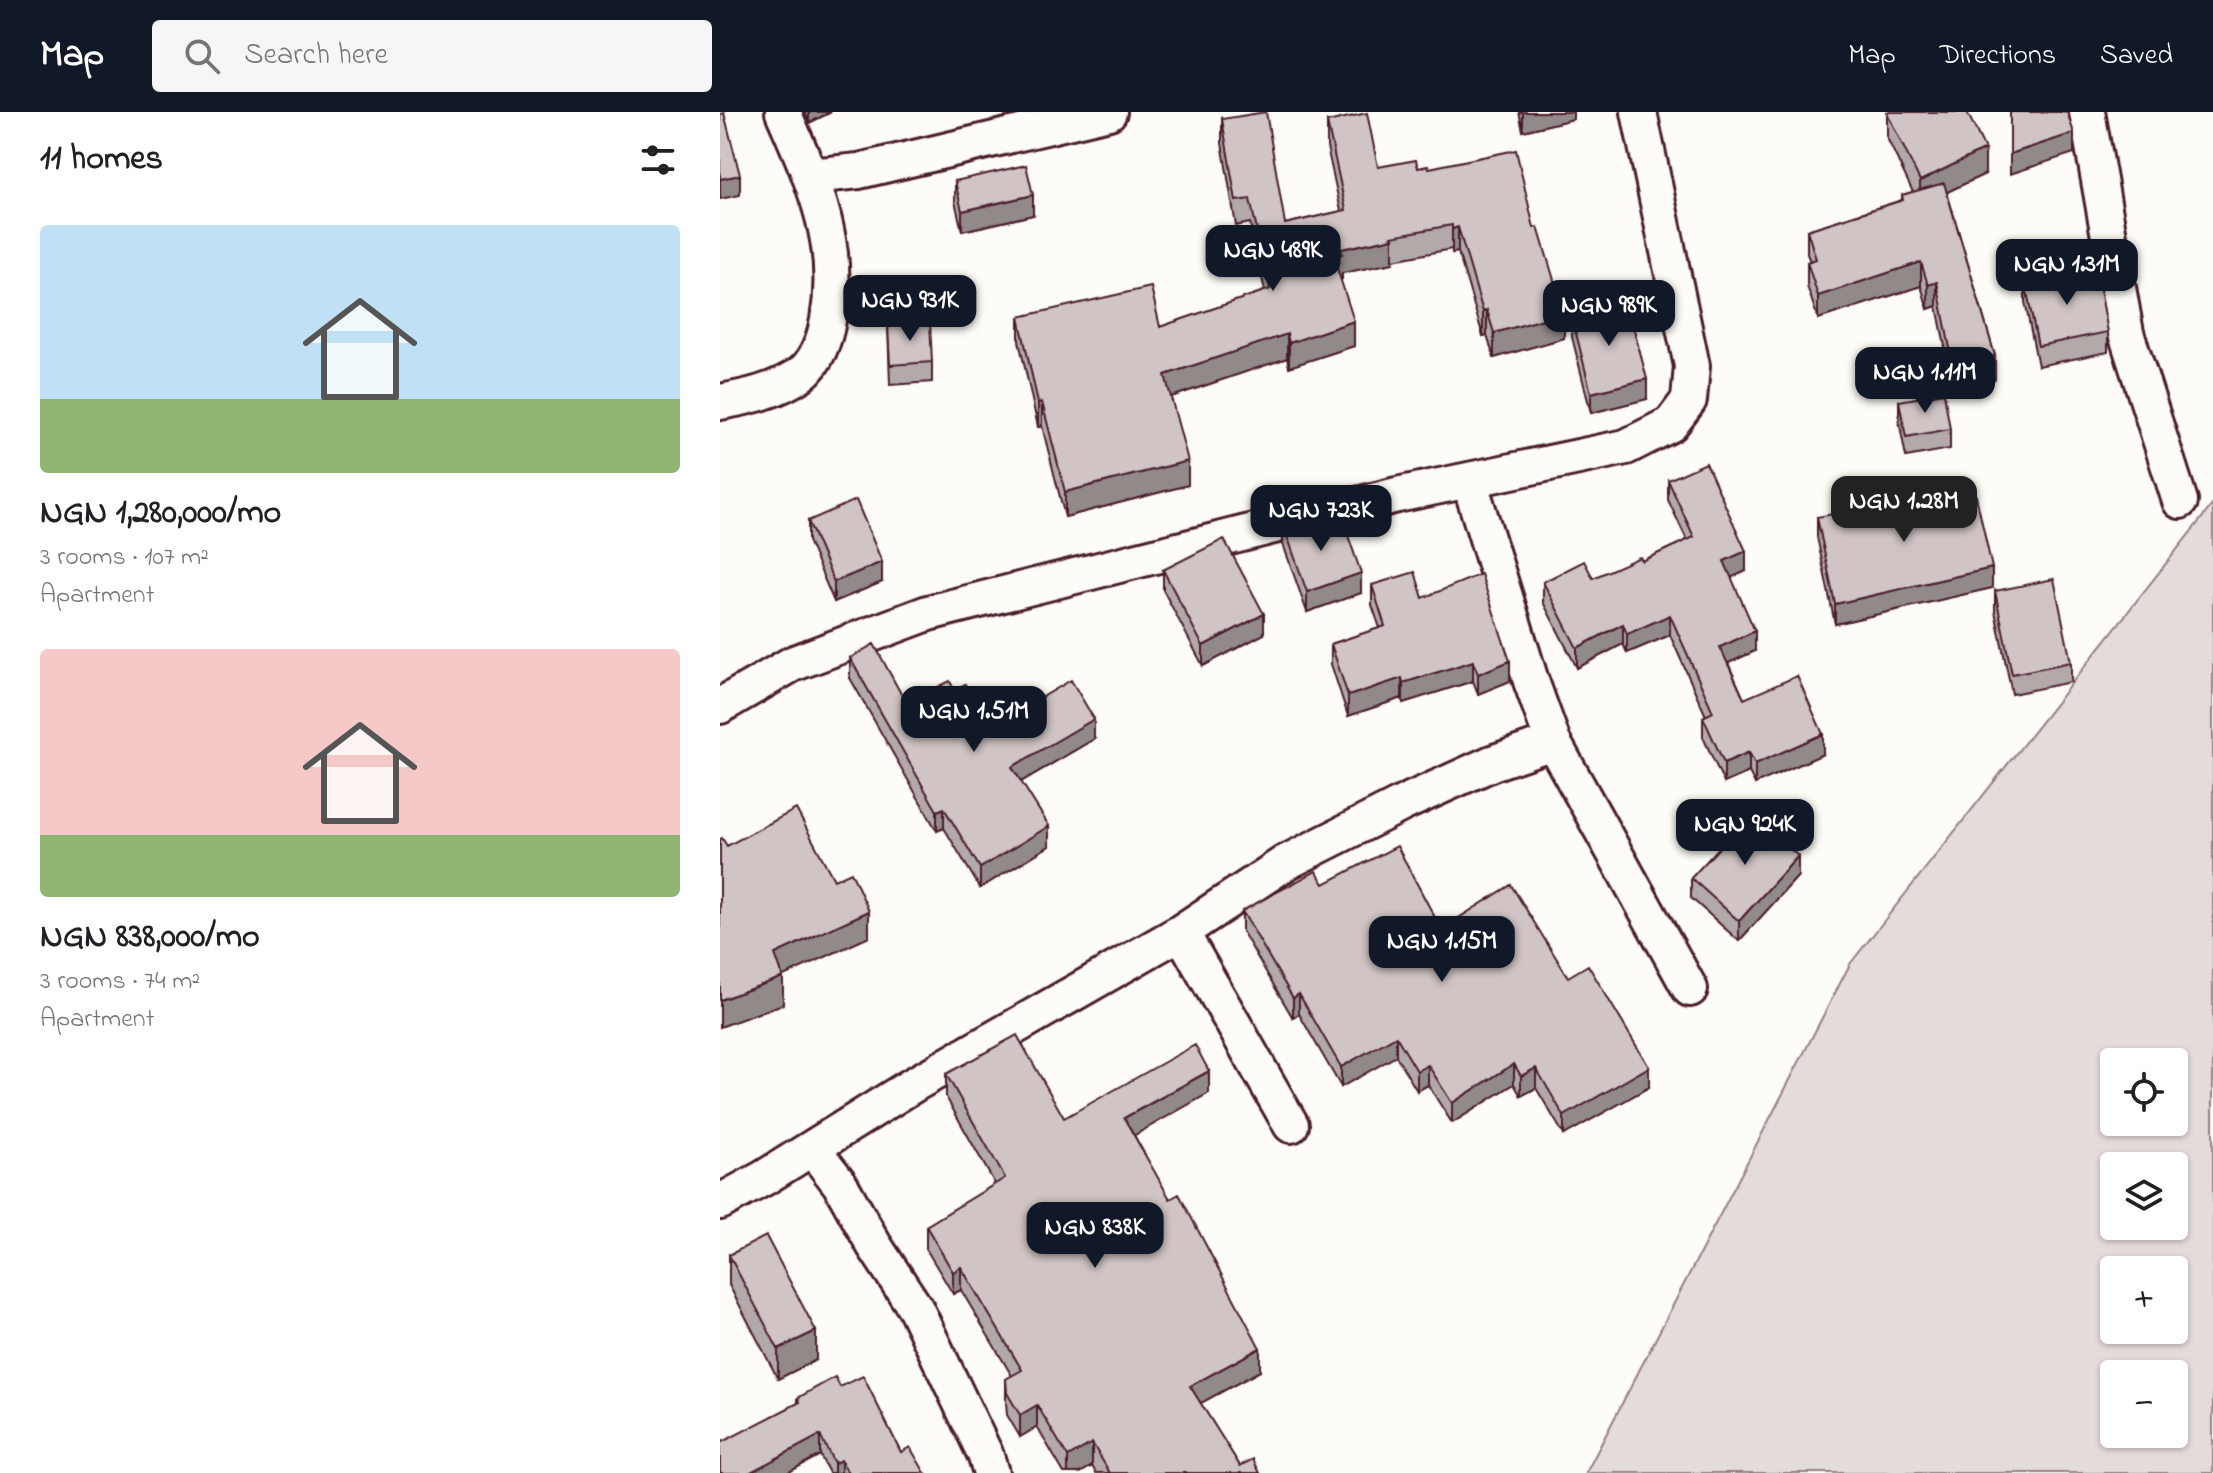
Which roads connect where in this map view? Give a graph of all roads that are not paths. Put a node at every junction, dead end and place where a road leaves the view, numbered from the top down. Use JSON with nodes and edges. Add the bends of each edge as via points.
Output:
{"nodes":[{"id":1,"x":783,"y":112,"type":"edge"},
{"id":2,"x":1109,"y":112,"type":"edge"},
{"id":3,"x":1639,"y":112,"type":"edge"},
{"id":4,"x":2087,"y":112,"type":"edge"},
{"id":5,"x":811,"y":176,"type":"junction"},
{"id":6,"x":720,"y":402,"type":"edge"},
{"id":7,"x":1469,"y":480,"type":"junction"},
{"id":8,"x":2180,"y":501,"type":"dead end"},
{"id":9,"x":720,"y":706,"type":"edge"},
{"id":10,"x":1553,"y":742,"type":"junction"},
{"id":11,"x":1181,"y":932,"type":"junction"},
{"id":12,"x":1690,"y":989,"type":"dead end"},
{"id":13,"x":1291,"y":1125,"type":"dead end"},
{"id":14,"x":812,"y":1148,"type":"junction"},
{"id":15,"x":720,"y":1202,"type":"edge"},
{"id":16,"x":991,"y":1473,"type":"edge"}],
"edges":[{"from":1,"to":5,"type":"street"},
{"from":2,"to":5,"type":"street","via":[[859,171]]},
{"from":3,"to":7,"type":"street","via":[[1692,366],[1689,400],[1671,424],[1626,447]]},
{"from":4,"to":8,"type":"street","via":[[2126,333]]},
{"from":5,"to":6,"type":"street","via":[[827,224],[833,291],[824,340],[803,372],[761,395]]},
{"from":7,"to":9,"type":"street","via":[[928,613],[792,664]]},
{"from":7,"to":10,"type":"street"},
{"from":10,"to":11,"type":"street","via":[[1492,763],[1285,863]]},
{"from":10,"to":12,"type":"street"},
{"from":11,"to":13,"type":"street"},
{"from":11,"to":14,"type":"street"},
{"from":14,"to":15,"type":"street"},
{"from":14,"to":16,"type":"street","via":[[916,1309]]}]}
